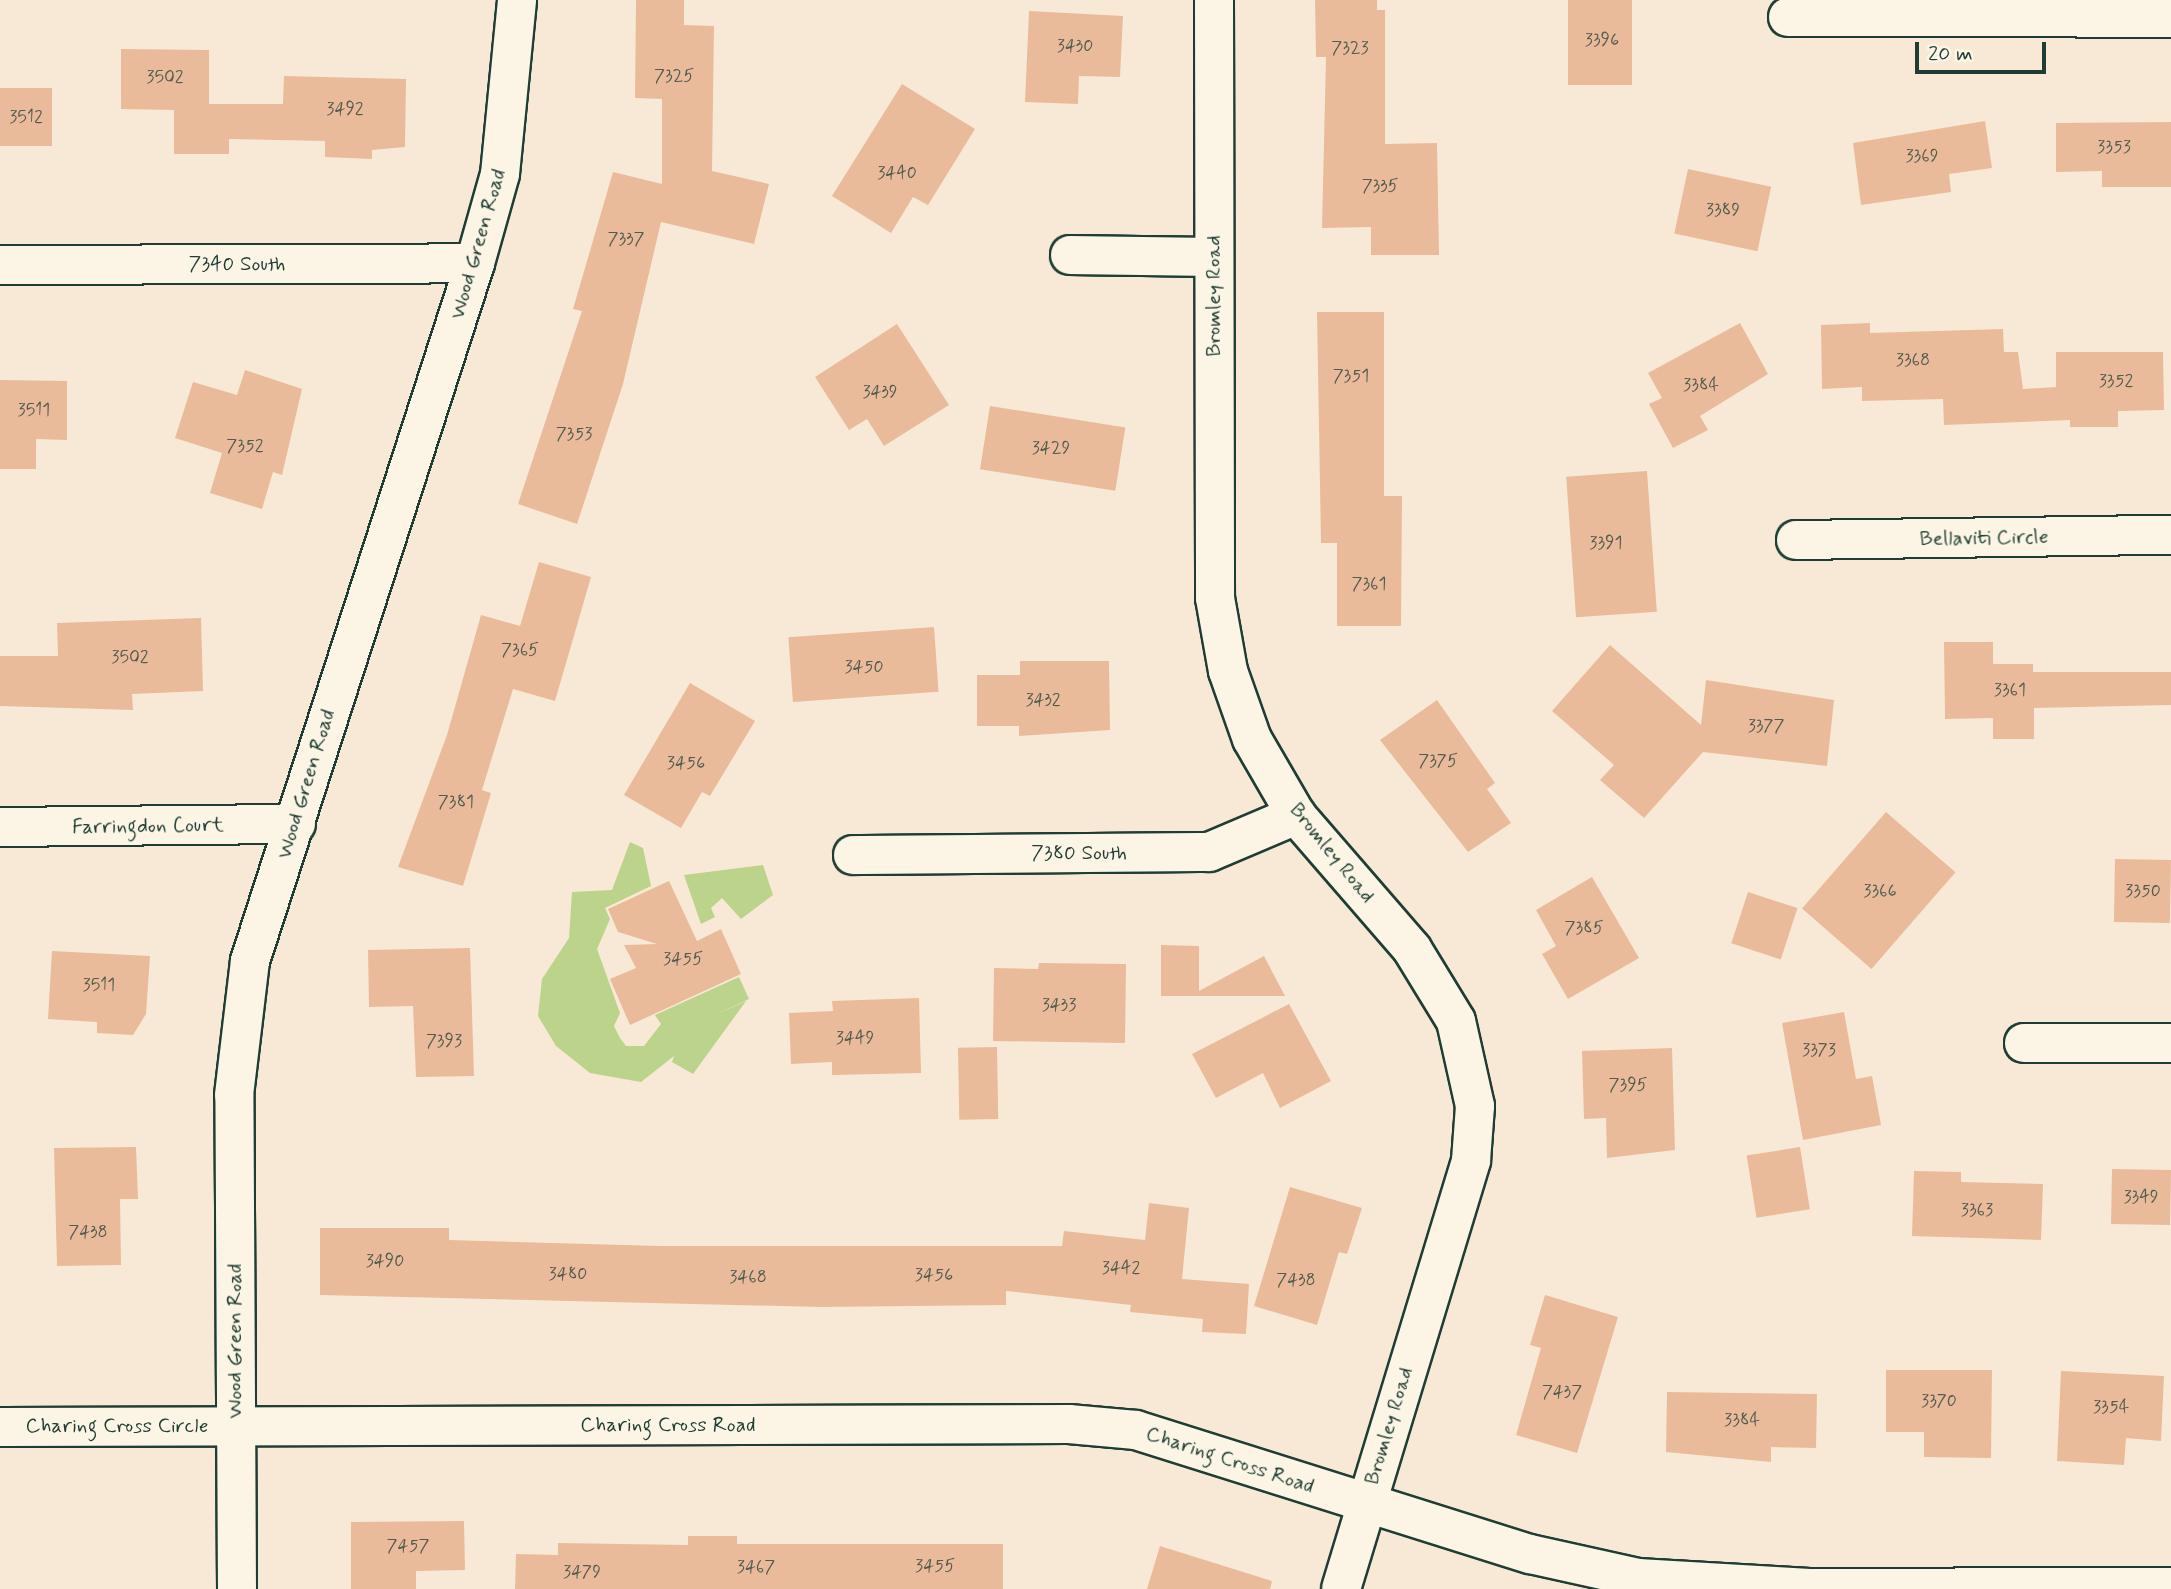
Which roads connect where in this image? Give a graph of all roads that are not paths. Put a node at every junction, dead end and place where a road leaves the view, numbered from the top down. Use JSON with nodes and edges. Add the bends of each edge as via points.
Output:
{"nodes":[{"id":1,"x":517,"y":0,"type":"edge"},
{"id":2,"x":1214,"y":0,"type":"edge"},
{"id":3,"x":1788,"y":17,"type":"dead end"},
{"id":4,"x":2171,"y":18,"type":"edge"},
{"id":5,"x":1070,"y":255,"type":"dead end"},
{"id":6,"x":1213,"y":257,"type":"junction"},
{"id":7,"x":475,"y":263,"type":"junction"},
{"id":8,"x":0,"y":265,"type":"edge"},
{"id":9,"x":2171,"y":535,"type":"edge"},
{"id":10,"x":1796,"y":540,"type":"dead end"},
{"id":11,"x":1296,"y":815,"type":"junction"},
{"id":12,"x":296,"y":824,"type":"junction"},
{"id":13,"x":0,"y":827,"type":"edge"},
{"id":14,"x":853,"y":855,"type":"dead end"},
{"id":15,"x":2024,"y":1043,"type":"dead end"},
{"id":16,"x":2171,"y":1043,"type":"edge"},
{"id":17,"x":235,"y":1425,"type":"junction"},
{"id":18,"x":0,"y":1427,"type":"edge"},
{"id":19,"x":1366,"y":1504,"type":"junction"},
{"id":20,"x":2171,"y":1587,"type":"edge"},
{"id":21,"x":1814,"y":1588,"type":"edge"},
{"id":22,"x":237,"y":1589,"type":"edge"},
{"id":23,"x":1341,"y":1589,"type":"edge"}],
"edges":[{"from":1,"to":7,"type":"street","name":"Wood Green Road","via":[[499,174]]},
{"from":2,"to":6,"type":"street","name":"Bromley Road"},
{"from":3,"to":4,"type":"street"},
{"from":5,"to":6,"type":"street"},
{"from":6,"to":11,"type":"street","name":"Bromley Road","via":[[1214,598],[1228,671],[1252,739]]},
{"from":7,"to":8,"type":"street","name":"7340 South"},
{"from":7,"to":12,"type":"street","name":"Wood Green Road"},
{"from":9,"to":10,"type":"street","name":"Bellaviti Circle"},
{"from":11,"to":14,"type":"street","name":"7380 South","via":[[1209,852]]},
{"from":11,"to":19,"type":"street","name":"Bromley Road","via":[[1412,949],[1456,1021],[1475,1106],[1471,1161]]},
{"from":12,"to":13,"type":"street","name":"Farringdon Court"},
{"from":12,"to":17,"type":"street","name":"Wood Green Road","via":[[250,961],[234,1095]]},
{"from":15,"to":16,"type":"street"},
{"from":17,"to":18,"type":"street","name":"Charing Cross Circle"},
{"from":17,"to":19,"type":"street","name":"Charing Cross Road","via":[[1069,1424],[1136,1430],[1207,1449]]},
{"from":17,"to":22,"type":"street","name":"Wood Green Road"},
{"from":19,"to":21,"type":"street","name":"Charing Cross Road","via":[[1530,1554],[1639,1578]]},
{"from":19,"to":23,"type":"street","name":"Bromley Road"},
{"from":20,"to":21,"type":"street","name":"Charing Cross Road"}]}
